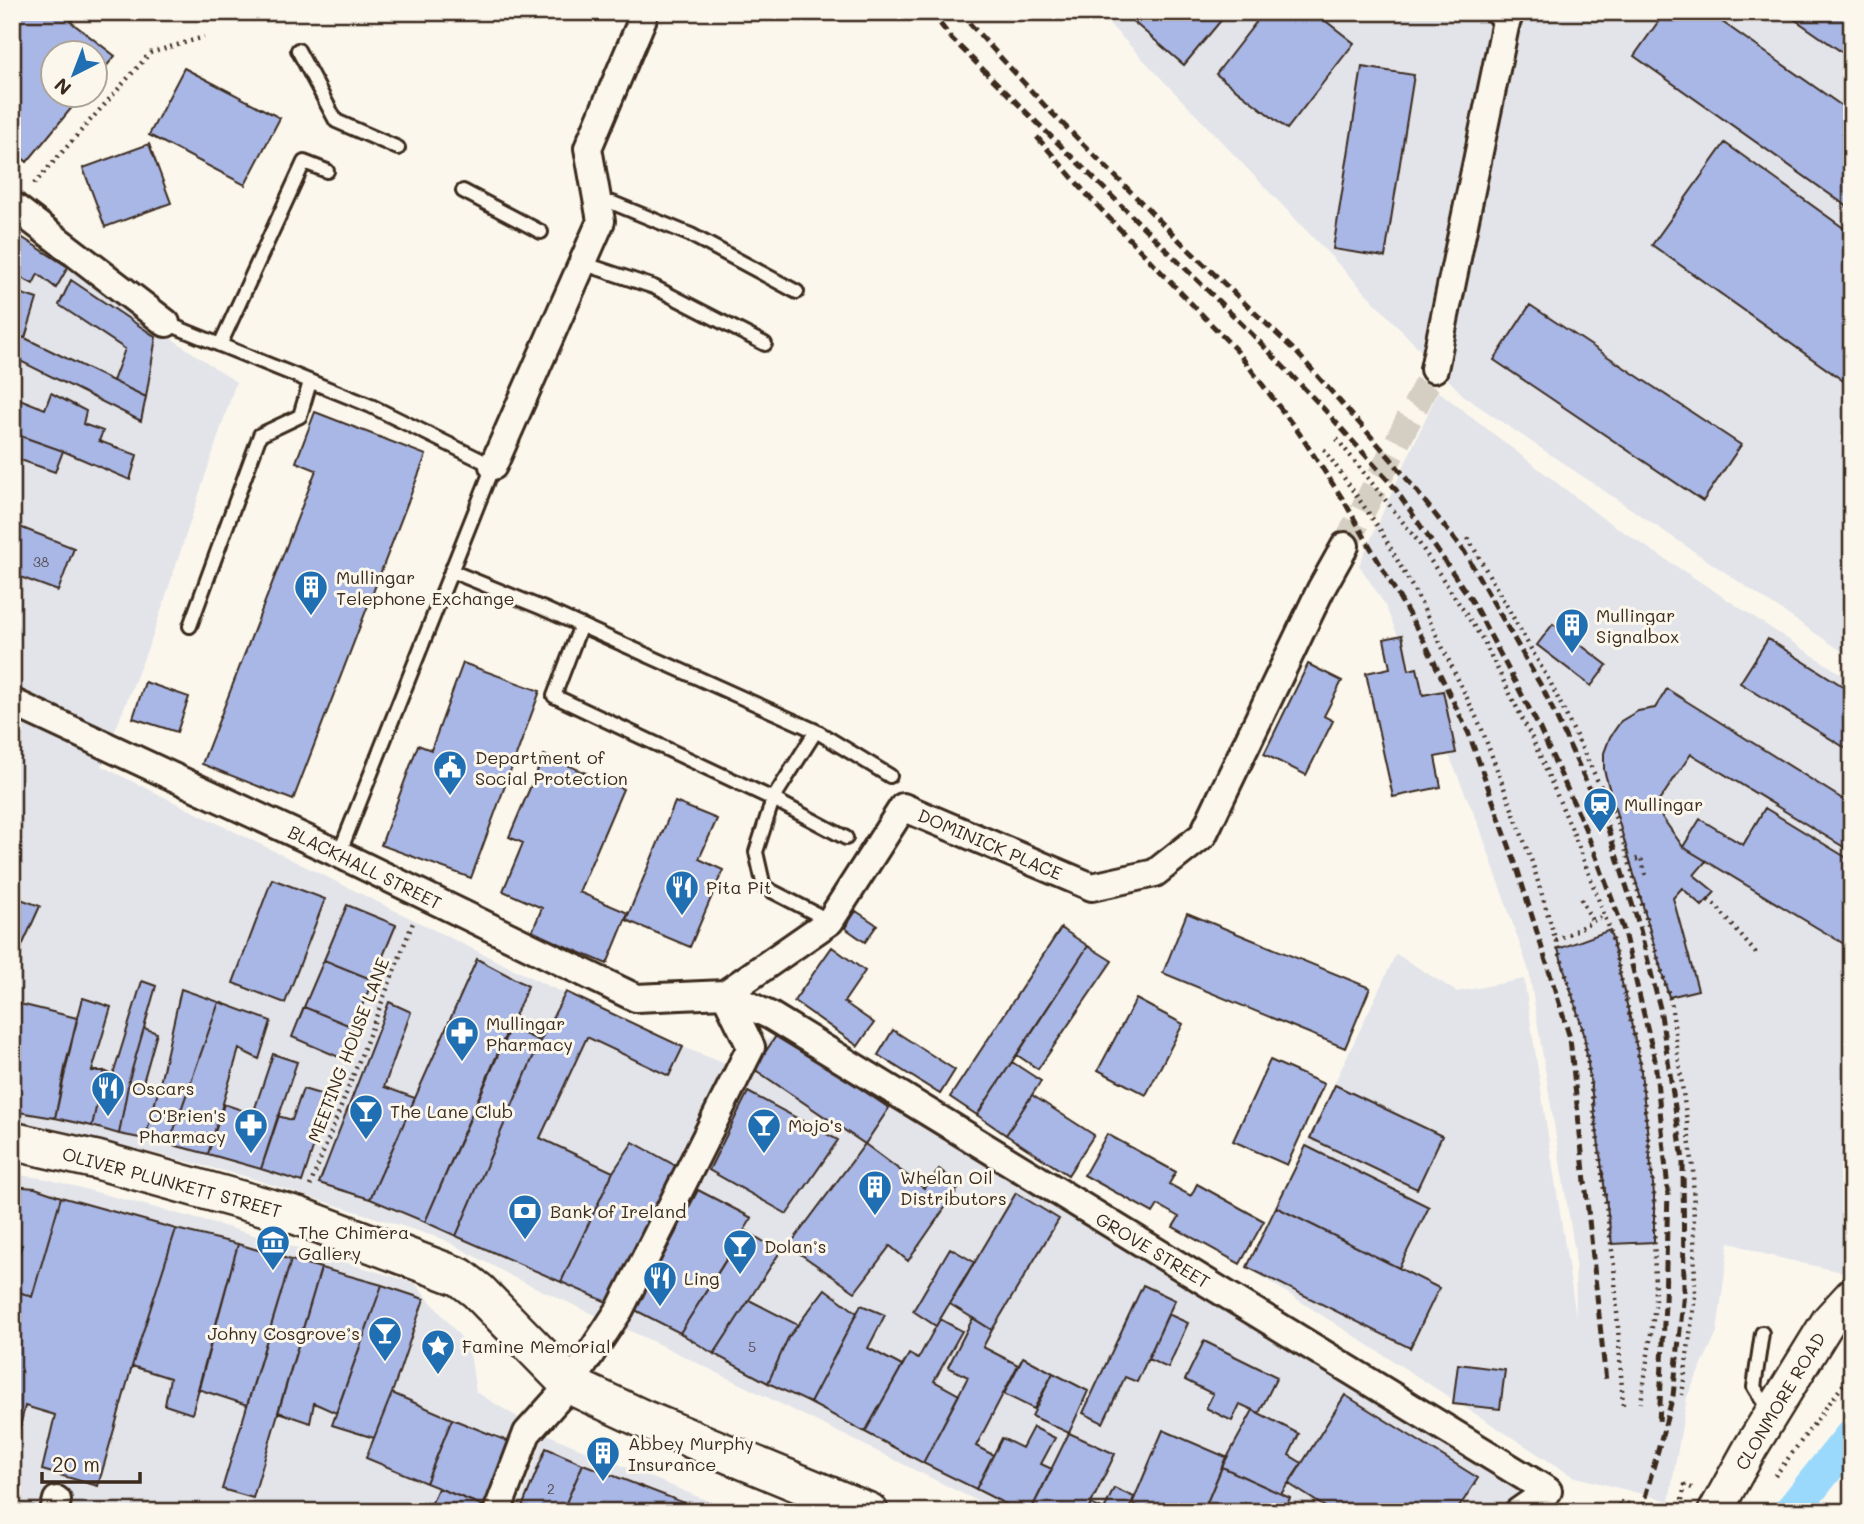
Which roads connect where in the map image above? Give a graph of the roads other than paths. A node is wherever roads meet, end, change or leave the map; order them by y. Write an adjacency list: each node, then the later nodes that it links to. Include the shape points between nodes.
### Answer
1 (643, 12): 7 (street, via 589,148)
2 (1501, 17): 15 (street)
3 (298, 50): 4 (lane, via 336,121)
4 (398, 148)
5 (327, 170): 14 (lane, via 304,162)
6 (463, 191): 9 (lane)
7 (598, 204): 10 (street, via 601,221); 11 (lane, via 613,203 691,235)
8 (14, 206): 12 (street)
9 (541, 232)
10 (582, 263): 13 (lane, via 654,287); 17 (street)
11 (797, 292)
12 (166, 323): 14 (lane)
13 (765, 344)
14 (220, 345): 16 (lane)
15 (1434, 369)
16 (310, 382): 17 (lane); 21 (lane, via 300,416 260,435)
17 (493, 466): 19 (lane)
18 (1345, 546): 28 (street, DOMINICK PLACE, via 1203,835 1154,873 1092,887 903,807)
19 (451, 571): 20 (lane); 27 (lane)
20 (581, 625): 23 (lane); 25 (lane, via 554,695)
21 (190, 626)
22 (12, 702): 27 (street, BLACKHALL STREET)
23 (816, 731): 24 (lane); 25 (lane)
24 (890, 776)
25 (773, 799): 26 (lane); 28 (lane, via 756,852 764,887)
26 (846, 838)
27 (339, 854): 29 (street, BLACKHALL STREET, via 636,998)
28 (830, 922): 29 (street, DOMINICK PLACE)
29 (725, 994): 33 (street, via 751,1047 620,1310); 37 (street, GROVE STREET, via 771,1016 1548,1491)
30 (12, 1141): 33 (main road, OLIVER PLUNKETT STREET, via 298,1216 460,1277)
31 (1852, 1295): 34 (street, CLONMORE ROAD, via 1829,1320)
32 (1762, 1333): 34 (lane, via 1754,1387)
33 (570, 1385): 35 (street, via 527,1433); 36 (main road)
34 (1772, 1415): 38 (street, CLONMORE ROAD)
35 (497, 1512)
36 (869, 1512)
37 (1518, 1512)
38 (1715, 1512)

